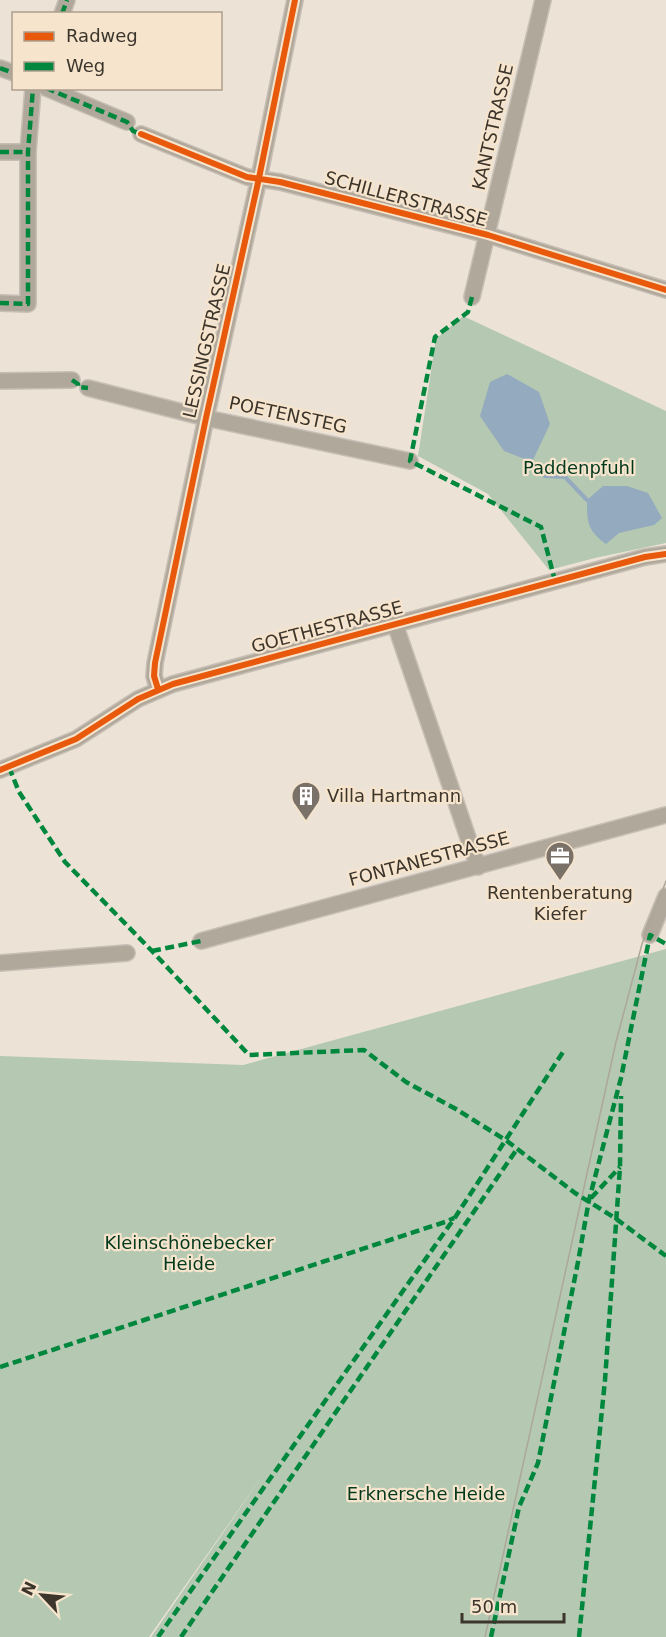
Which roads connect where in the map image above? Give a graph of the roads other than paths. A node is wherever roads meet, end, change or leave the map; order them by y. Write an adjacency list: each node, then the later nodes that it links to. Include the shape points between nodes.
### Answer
1 (295, 0): 9 (street, LESSINGSTRASSE)
2 (543, 0): 10 (street, KANTSTRASSE)
3 (33, 90): 8 (street)
4 (51, 90): 5 (street)
5 (127, 122)
6 (141, 134): 9 (street, SCHILLERSTRASSE, via 247,177)
7 (0, 152): 8 (street)
8 (28, 152): 13 (street, via 28,304)
9 (260, 178): 10 (street, SCHILLERSTRASSE); 17 (street, LESSINGSTRASSE)
10 (488, 235): 11 (street, SCHILLERSTRASSE); 12 (street, KANTSTRASSE)
11 (666, 290)
12 (472, 297)
13 (0, 303)
14 (72, 380): 15 (street)
15 (0, 381)
16 (88, 388): 17 (street, POETENSTEG)
17 (206, 418): 18 (street, POETENSTEG); 21 (street, LESSINGSTRASSE, via 155,663)
18 (410, 461)
19 (666, 554): 20 (street, GOETHESTRASSE)
20 (395, 624): 21 (street, GOETHESTRASSE); 24 (street)
21 (158, 689): 22 (street, GOETHESTRASSE, via 76,739)
22 (5, 768)
23 (666, 815): 24 (street, FONTANESTRASSE)
24 (478, 867): 28 (street, FONTANESTRASSE)
25 (666, 896): 26 (street)
26 (662, 911): 27 (street)
27 (650, 935)
28 (201, 941)
29 (127, 953): 30 (street)
30 (0, 963)

